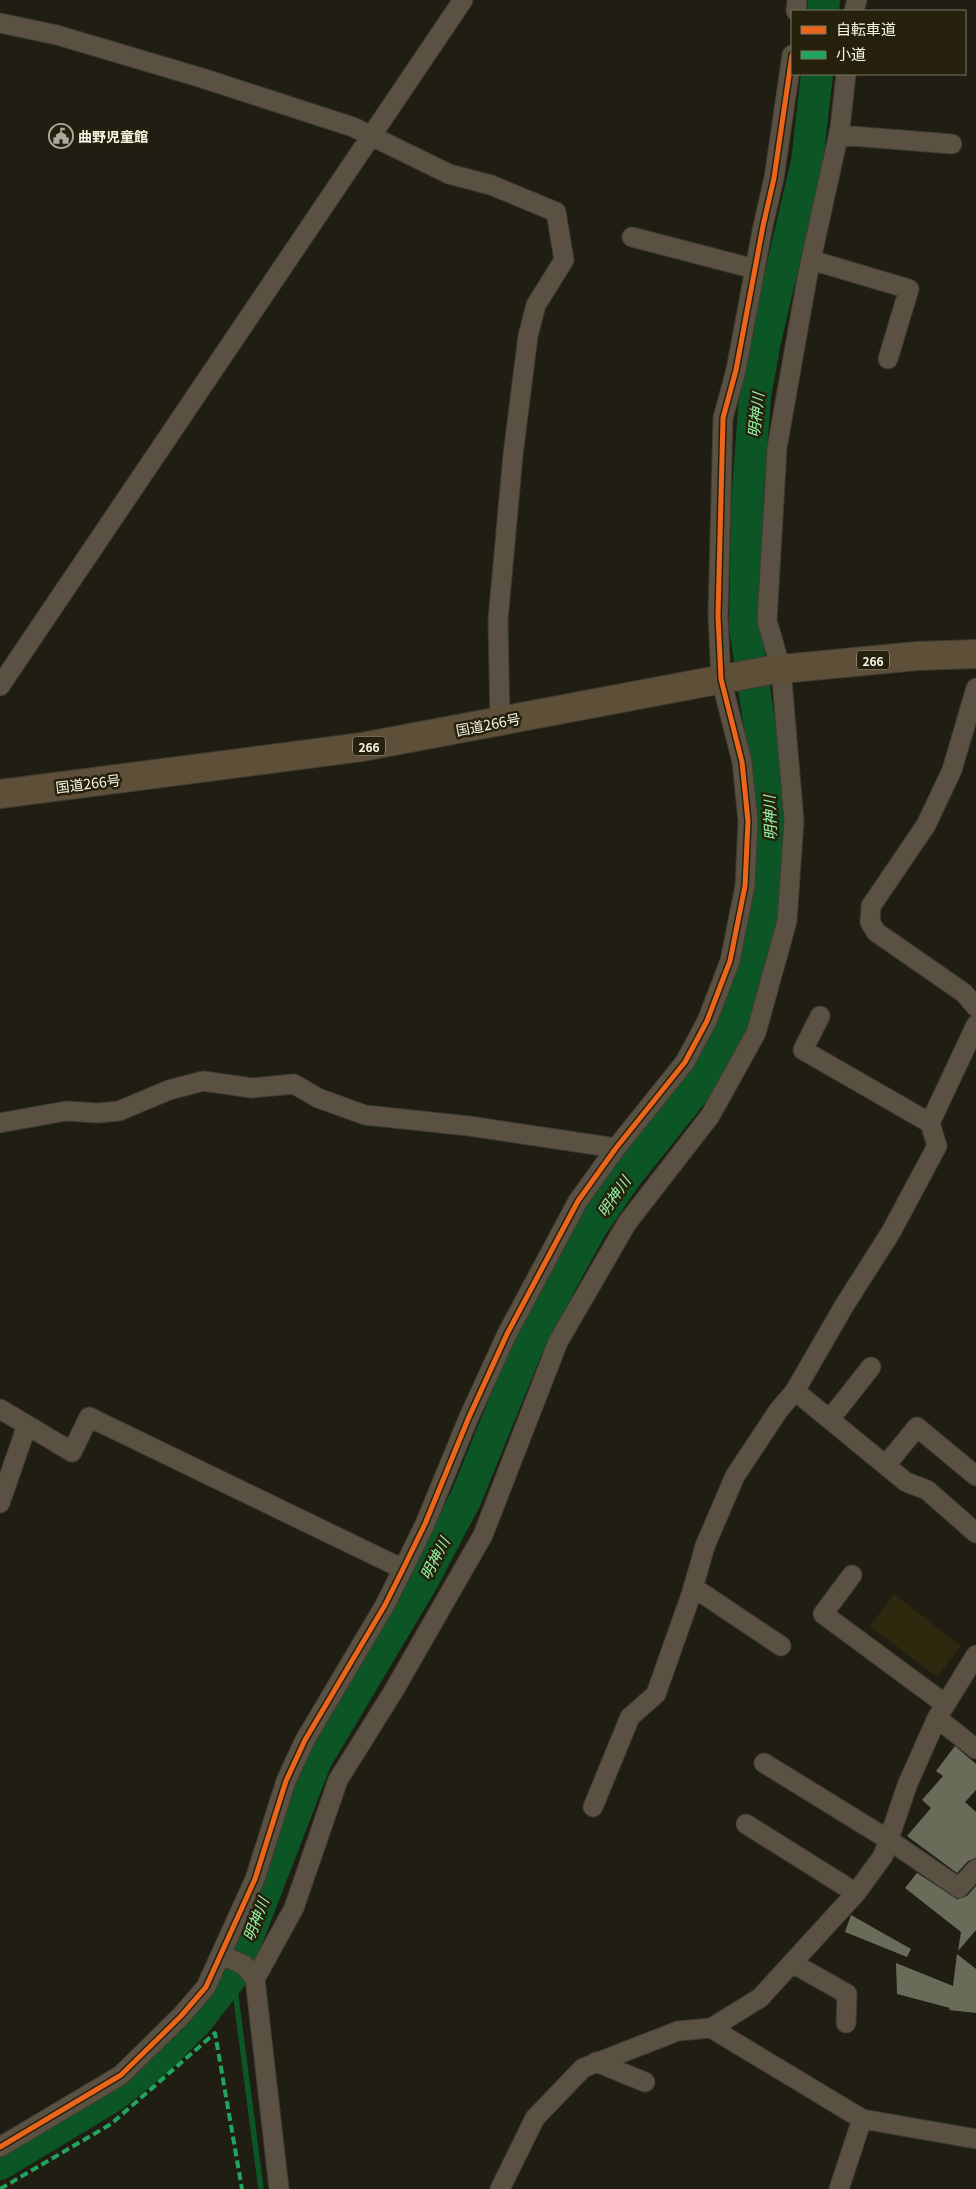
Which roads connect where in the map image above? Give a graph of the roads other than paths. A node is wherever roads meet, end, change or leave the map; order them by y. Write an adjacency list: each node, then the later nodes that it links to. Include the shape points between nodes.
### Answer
1 (463, 0): 5 (street)
2 (0, 23): 5 (street, via 57,35 193,75)
3 (791, 61): 10 (street, via 774,178)
4 (846, 75): 6 (street)
5 (372, 134): 15 (street); 17 (street, via 449,174 491,185 556,212 564,260 536,305 532,320 512,455 498,620)
6 (839, 135): 7 (street); 9 (street)
7 (952, 144)
8 (632, 237): 10 (street)
9 (811, 260): 11 (street, via 909,289); 13 (street, via 777,448 767,621)
10 (754, 269): 14 (street, via 736,370 723,418 718,616)
11 (888, 360)
12 (976, 654): 13 (highway, 国道266号 / 266)
13 (776, 669): 14 (highway, 国道266号 / 266); 47 (street, via 794,821 787,921 756,1033 710,1116 627,1223 558,1342 483,1535 393,1692 338,1780 294,1908)
14 (728, 678): 17 (highway, 国道266号 / 266); 24 (street, via 748,821 745,886 730,961 707,1021 685,1062)
15 (0, 686)
16 (976, 688): 19 (street, via 952,770 926,825 871,906 870,922 876,932 964,993)
17 (500, 722): 18 (highway, 国道266号 / 266, via 362,748)
18 (0, 794)
19 (976, 1007)
20 (820, 1016): 23 (street, via 803,1050)
21 (976, 1025): 23 (street)
22 (0, 1123): 24 (street, via 66,1111 119,1111 169,1090 203,1081 252,1088 294,1084 318,1098 365,1115 469,1126)
23 (930, 1123): 26 (street, via 937,1146 921,1178)
24 (616, 1148): 34 (street, via 578,1201 506,1334)
25 (871, 1367): 28 (street)
26 (795, 1391): 28 (street); 36 (street, via 778,1411 736,1476 705,1546)
27 (0, 1409): 29 (street)
28 (830, 1419): 30 (street)
29 (27, 1425): 32 (street); 34 (street, via 72,1452 89,1418)
30 (886, 1465): 31 (street, via 917,1427); 33 (street, via 906,1482 927,1490)
31 (976, 1476)
32 (0, 1503)
33 (976, 1533)
34 (403, 1570): 47 (street, via 304,1740 286,1781 255,1879)
35 (852, 1575): 39 (street, via 823,1614)
36 (693, 1587): 37 (street); 42 (street, via 656,1694 630,1717)
37 (781, 1646)
38 (976, 1655): 39 (street)
39 (941, 1711): 40 (street); 44 (street, via 908,1783)
40 (976, 1749)
41 (764, 1763): 44 (street)
42 (593, 1807)
43 (746, 1824): 46 (street)
44 (890, 1840): 45 (street, via 959,1888); 46 (street, via 883,1856)
45 (976, 1869)
46 (856, 1893): 48 (street)
47 (238, 1964): 55 (street, via 206,1987 121,2075); 56 (street)
48 (794, 1964): 49 (street, via 847,1994); 50 (street, via 760,1998)
49 (846, 2023)
50 (710, 2028): 51 (street, via 678,2031); 53 (street)
51 (596, 2062): 52 (street); 57 (street, via 583,2068 535,2118)
52 (645, 2082)
53 (862, 2119): 54 (street); 58 (street)
54 (976, 2139)
55 (0, 2146)
56 (280, 2189)
57 (500, 2189)
58 (839, 2189)

